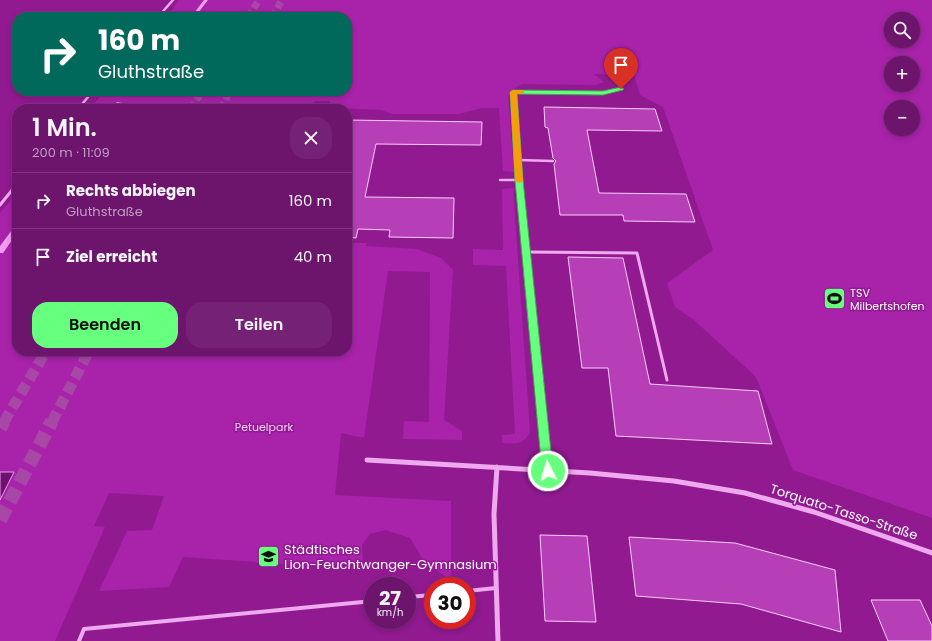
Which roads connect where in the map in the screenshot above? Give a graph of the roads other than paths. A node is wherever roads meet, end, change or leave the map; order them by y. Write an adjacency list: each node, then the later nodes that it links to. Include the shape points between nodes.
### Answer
1 (173, 0): 2 (street)
2 (162, 12)
3 (621, 89): 6 (street, via 603,93 513,92)
4 (89, 96): 5 (street)
5 (82, 104)
6 (518, 160): 7 (lane); 9 (street)
7 (553, 161)
8 (500, 180): 9 (lane)
9 (519, 180): 12 (street)
10 (12, 190): 11 (street)
11 (0, 205)
12 (527, 252): 13 (lane, via 637,253); 16 (street)
13 (667, 380)
14 (367, 460): 15 (street, Torquato-Tasso-Straße)
15 (497, 467): 16 (street, Torquato-Tasso-Straße); 18 (street, via 494,514)
16 (548, 471): 17 (street, Torquato-Tasso-Straße, via 674,481 745,493 814,512)
17 (932, 553)
18 (496, 588): 19 (lane); 22 (street)
19 (476, 590)
20 (364, 602): 21 (lane, via 84,629)
21 (79, 641)
22 (498, 641)

